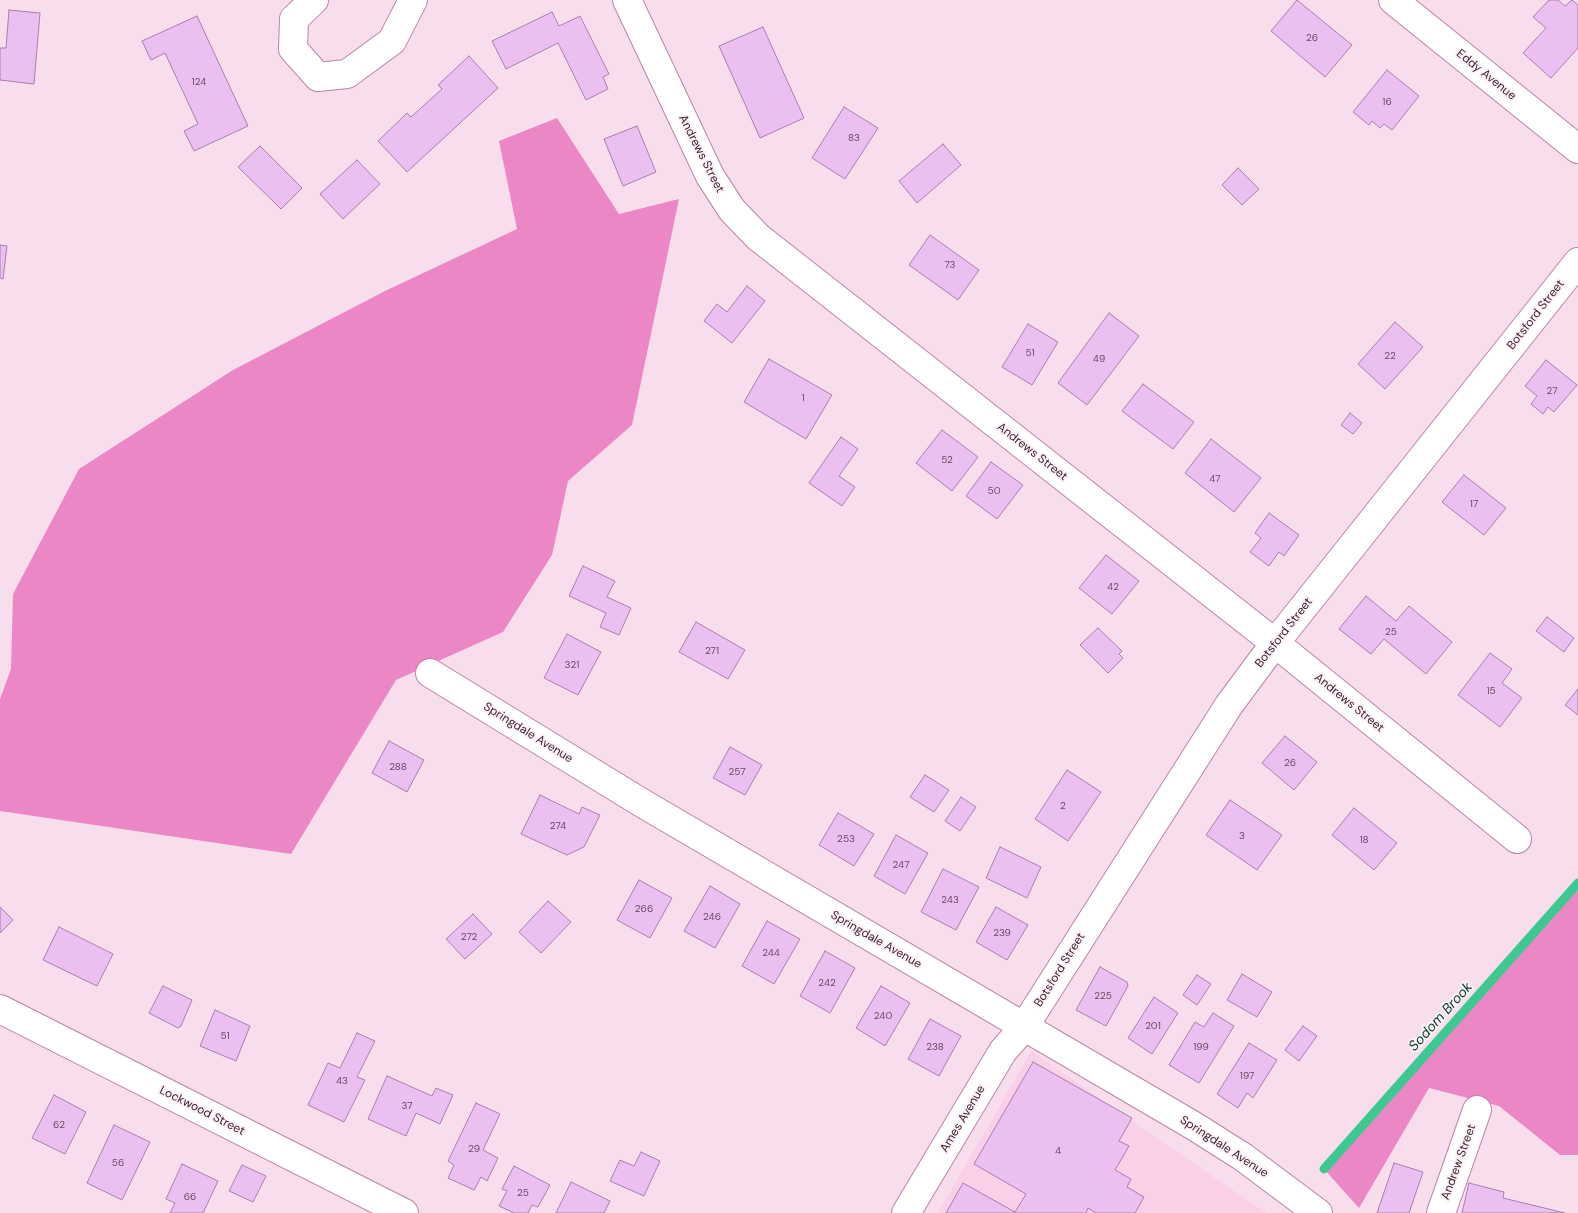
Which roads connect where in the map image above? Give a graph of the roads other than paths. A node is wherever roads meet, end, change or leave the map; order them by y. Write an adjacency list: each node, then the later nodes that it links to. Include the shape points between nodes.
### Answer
1 (314, 0): 2 (street, via 294,19 293,49 318,77 347,74 392,41)
2 (413, 0)
3 (626, 0): 7 (street, Andrews Street, via 710,176 732,210 758,237)
4 (1393, 0): 5 (street, Eddy Avenue)
5 (1578, 149)
6 (1578, 262): 7 (street, Botsford Street)
7 (1275, 643): 9 (street, Andrews Street); 11 (street, Botsford Street, via 1229,704)
8 (430, 673): 11 (street, Springdale Avenue, via 642,803)
9 (1517, 839)
10 (0, 1009): 13 (street, Lockwood Street)
11 (1024, 1027): 14 (street, Ames Avenue, via 1003,1052); 15 (street, Springdale Avenue, via 1211,1136)
12 (1477, 1110): 16 (street, Andrew Street)
13 (404, 1213)
14 (906, 1213)
15 (1318, 1213)
16 (1441, 1213)

